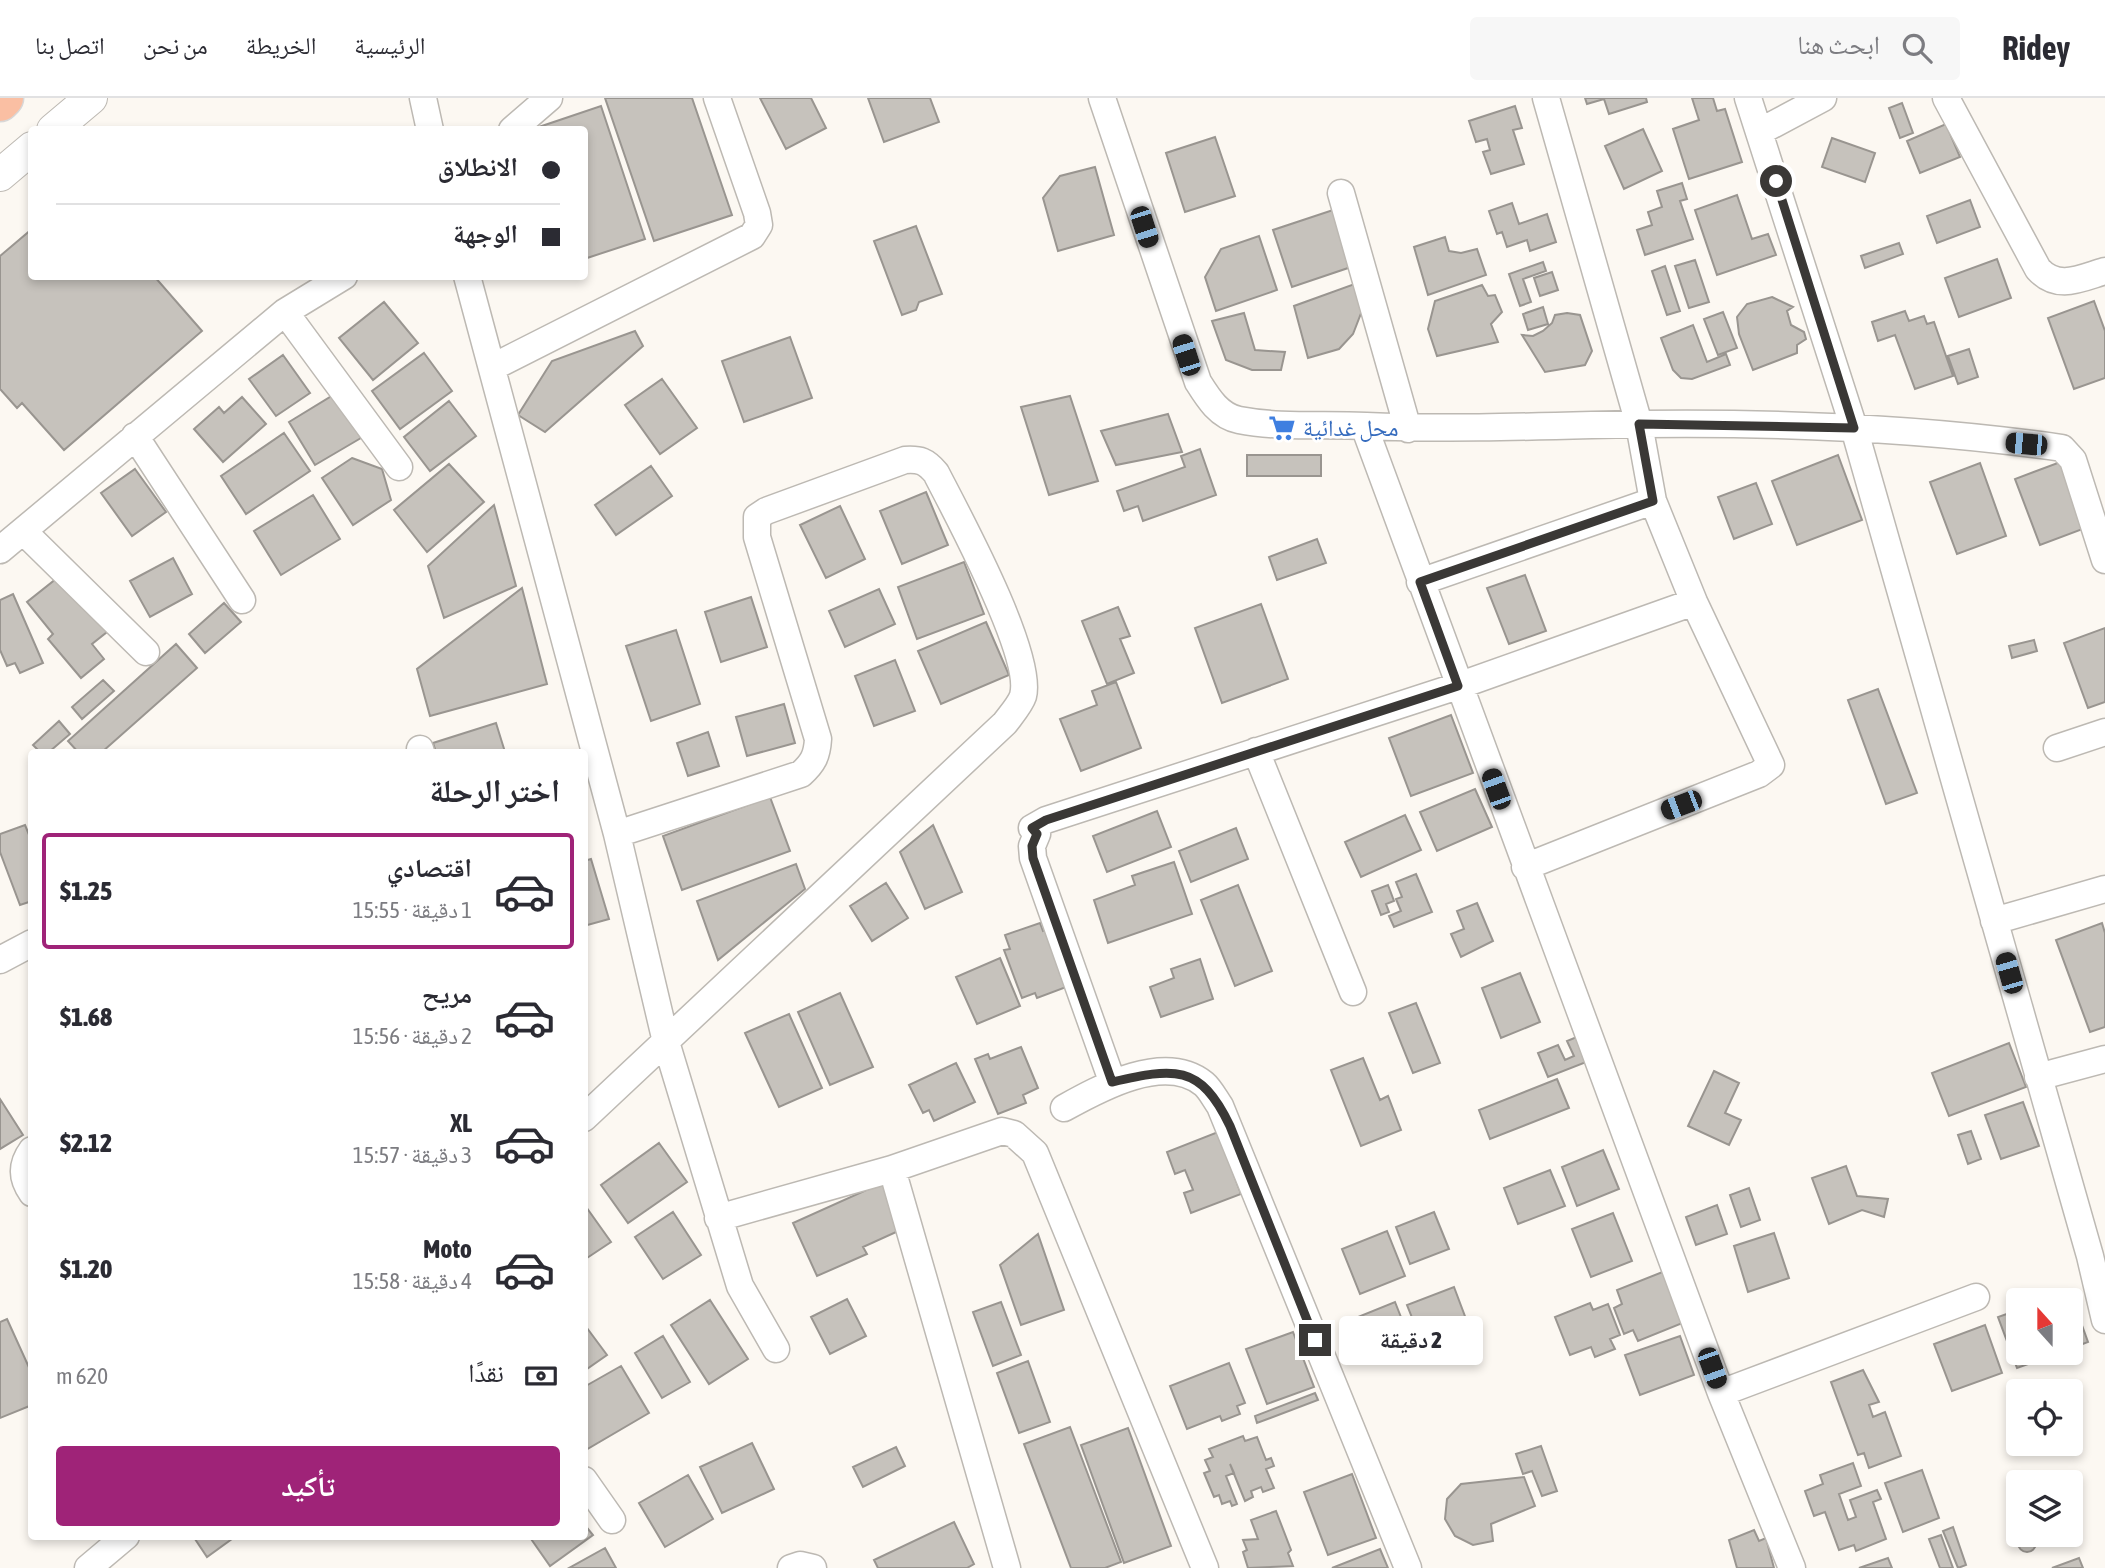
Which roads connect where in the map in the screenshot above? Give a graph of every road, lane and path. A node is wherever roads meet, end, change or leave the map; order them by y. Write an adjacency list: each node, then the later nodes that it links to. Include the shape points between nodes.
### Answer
1 (4, 98): 11 (highway)
2 (91, 98): 12 (street)
3 (423, 98): 13 (street)
4 (550, 98): 14 (street)
5 (717, 98): 23 (street, via 757,213 759,225 752,236)
6 (1102, 98): 25 (street, via 1186,355 1214,407 1237,420 1318,428)
7 (1546, 98): 24 (street)
8 (1748, 98): 15 (street)
9 (1823, 98): 15 (street)
10 (1946, 98): 19 (street, via 2046,278 2069,282)
11 (0, 102)
12 (58, 126)
13 (429, 126)
14 (517, 126)
15 (1761, 131): 26 (street)
16 (28, 151): 17 (street)
17 (0, 175)
18 (1340, 193): 27 (street)
19 (2105, 271)
20 (337, 280): 22 (street)
21 (468, 280): 23 (street)
22 (285, 312): 28 (street); 29 (street)
23 (493, 367): 42 (street)
24 (1639, 424): 26 (street); 27 (street); 30 (street)
25 (1364, 426): 27 (street); 34 (street)
26 (1854, 428): 33 (street, via 2062,448 2076,468); 45 (street)
27 (1408, 429)
28 (135, 436): 31 (street); 35 (street)
29 (399, 467)
30 (1653, 501): 34 (street); 36 (street)
31 (23, 531): 32 (street); 37 (street)
32 (0, 550)
33 (2105, 560)
34 (1420, 582): 38 (street)
35 (242, 600)
36 (1694, 602): 38 (street); 43 (street, via 1770,765 1759,774)
37 (146, 652)
38 (1458, 686): 41 (street); 43 (street)
39 (2105, 732): 40 (street)
40 (2057, 748)
41 (1256, 751): 48 (street); 52 (street, via 1032,828 1037,834 1033,858)
42 (617, 834): 49 (street); 49 (street, via 801,774 811,765 818,739 757,537 757,517 905,460 928,464 1009,624 1023,696 1005,723)
43 (1525, 867): 63 (street)
44 (2105, 889): 45 (street)
45 (1994, 922): 51 (street)
46 (28, 945): 47 (street)
47 (0, 960)
48 (1353, 992)
49 (666, 1042): 54 (street); 58 (street)
50 (2105, 1059): 51 (street)
51 (2038, 1077): 59 (street)
52 (1112, 1082): 53 (street); 72 (street, via 1151,1073 1183,1074 1204,1084 1220,1106)
53 (1064, 1108)
54 (588, 1114)
55 (28, 1156): 57 (street, via 24,1182)
56 (892, 1169): 58 (street); 70 (street); 71 (street, via 1002,1131 1014,1134 1035,1153)
57 (28, 1188)
58 (718, 1218): 62 (street, via 740,1286)
59 (2098, 1253): 61 (street)
60 (1976, 1297): 63 (street)
61 (2105, 1320)
62 (776, 1349)
63 (1721, 1393): 73 (street)
64 (588, 1486): 65 (street)
65 (611, 1520)
66 (121, 1540): 67 (street)
67 (88, 1568)
68 (791, 1568): 69 (street)
69 (813, 1568)
70 (1007, 1568)
71 (1205, 1568)
72 (1408, 1568)
73 (1792, 1568)

